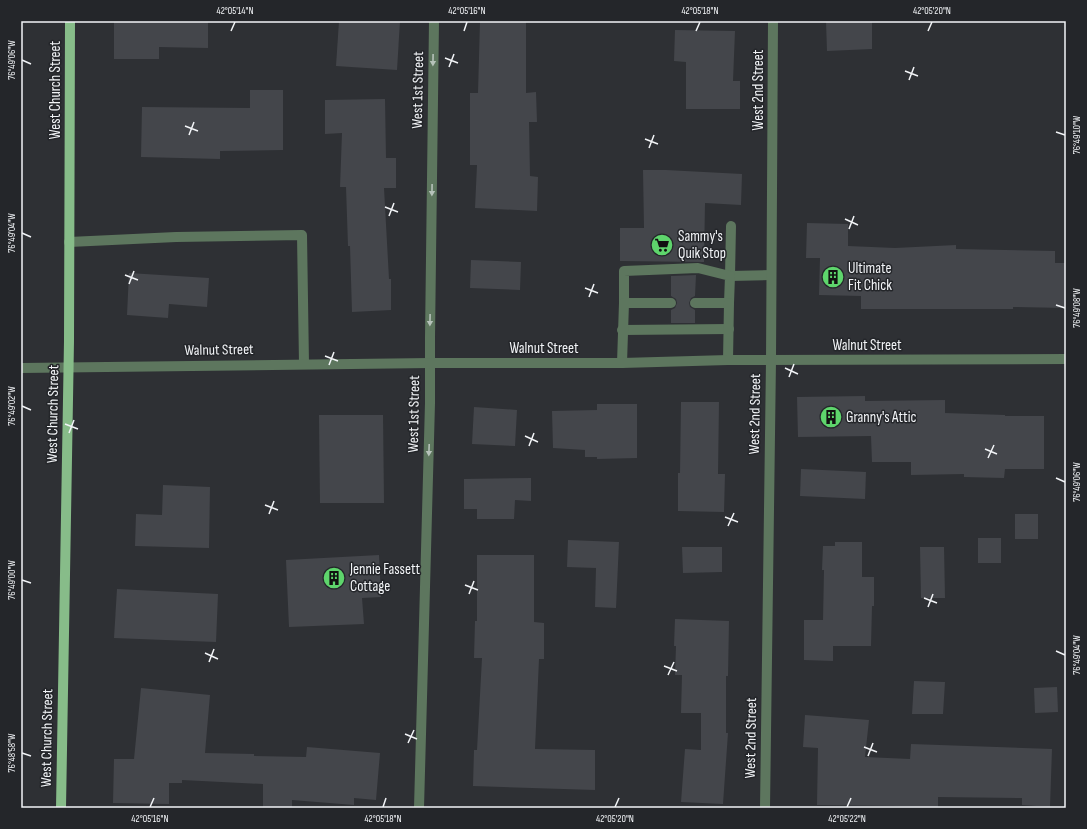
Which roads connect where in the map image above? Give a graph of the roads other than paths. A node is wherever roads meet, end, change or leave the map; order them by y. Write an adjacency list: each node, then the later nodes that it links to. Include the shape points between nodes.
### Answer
1 (70, 21): 5 (main road, West Church Street)
2 (434, 21): 17 (street, West 1st Street, one-way to 17)
3 (773, 21): 6 (street, West 2nd Street)
4 (731, 226): 7 (street)
5 (69, 242): 19 (street, via 302,235); 20 (main road, West Church Street)
6 (771, 275): 7 (street); 16 (street, West 2nd Street)
7 (730, 276): 8 (street, via 698,268 624,271); 11 (street)
8 (624, 303): 9 (street); 13 (street)
9 (671, 303)
10 (695, 303): 11 (street)
11 (729, 303): 12 (street)
12 (729, 329): 13 (street); 15 (street)
13 (622, 330): 18 (street)
14 (1066, 359): 16 (street, Walnut Street)
15 (728, 360): 16 (street, Walnut Street); 18 (street, Walnut Street)
16 (771, 360): 24 (street, West 2nd Street)
17 (430, 363): 18 (street, Walnut Street); 19 (street, Walnut Street); 23 (street, West 1st Street, one-way to 23)
18 (622, 363)
19 (304, 364): 20 (street, Walnut Street)
20 (68, 366): 21 (street, Walnut Street); 22 (main road, West Church Street)
21 (21, 368)
22 (61, 808)
23 (419, 808)
24 (765, 808)

